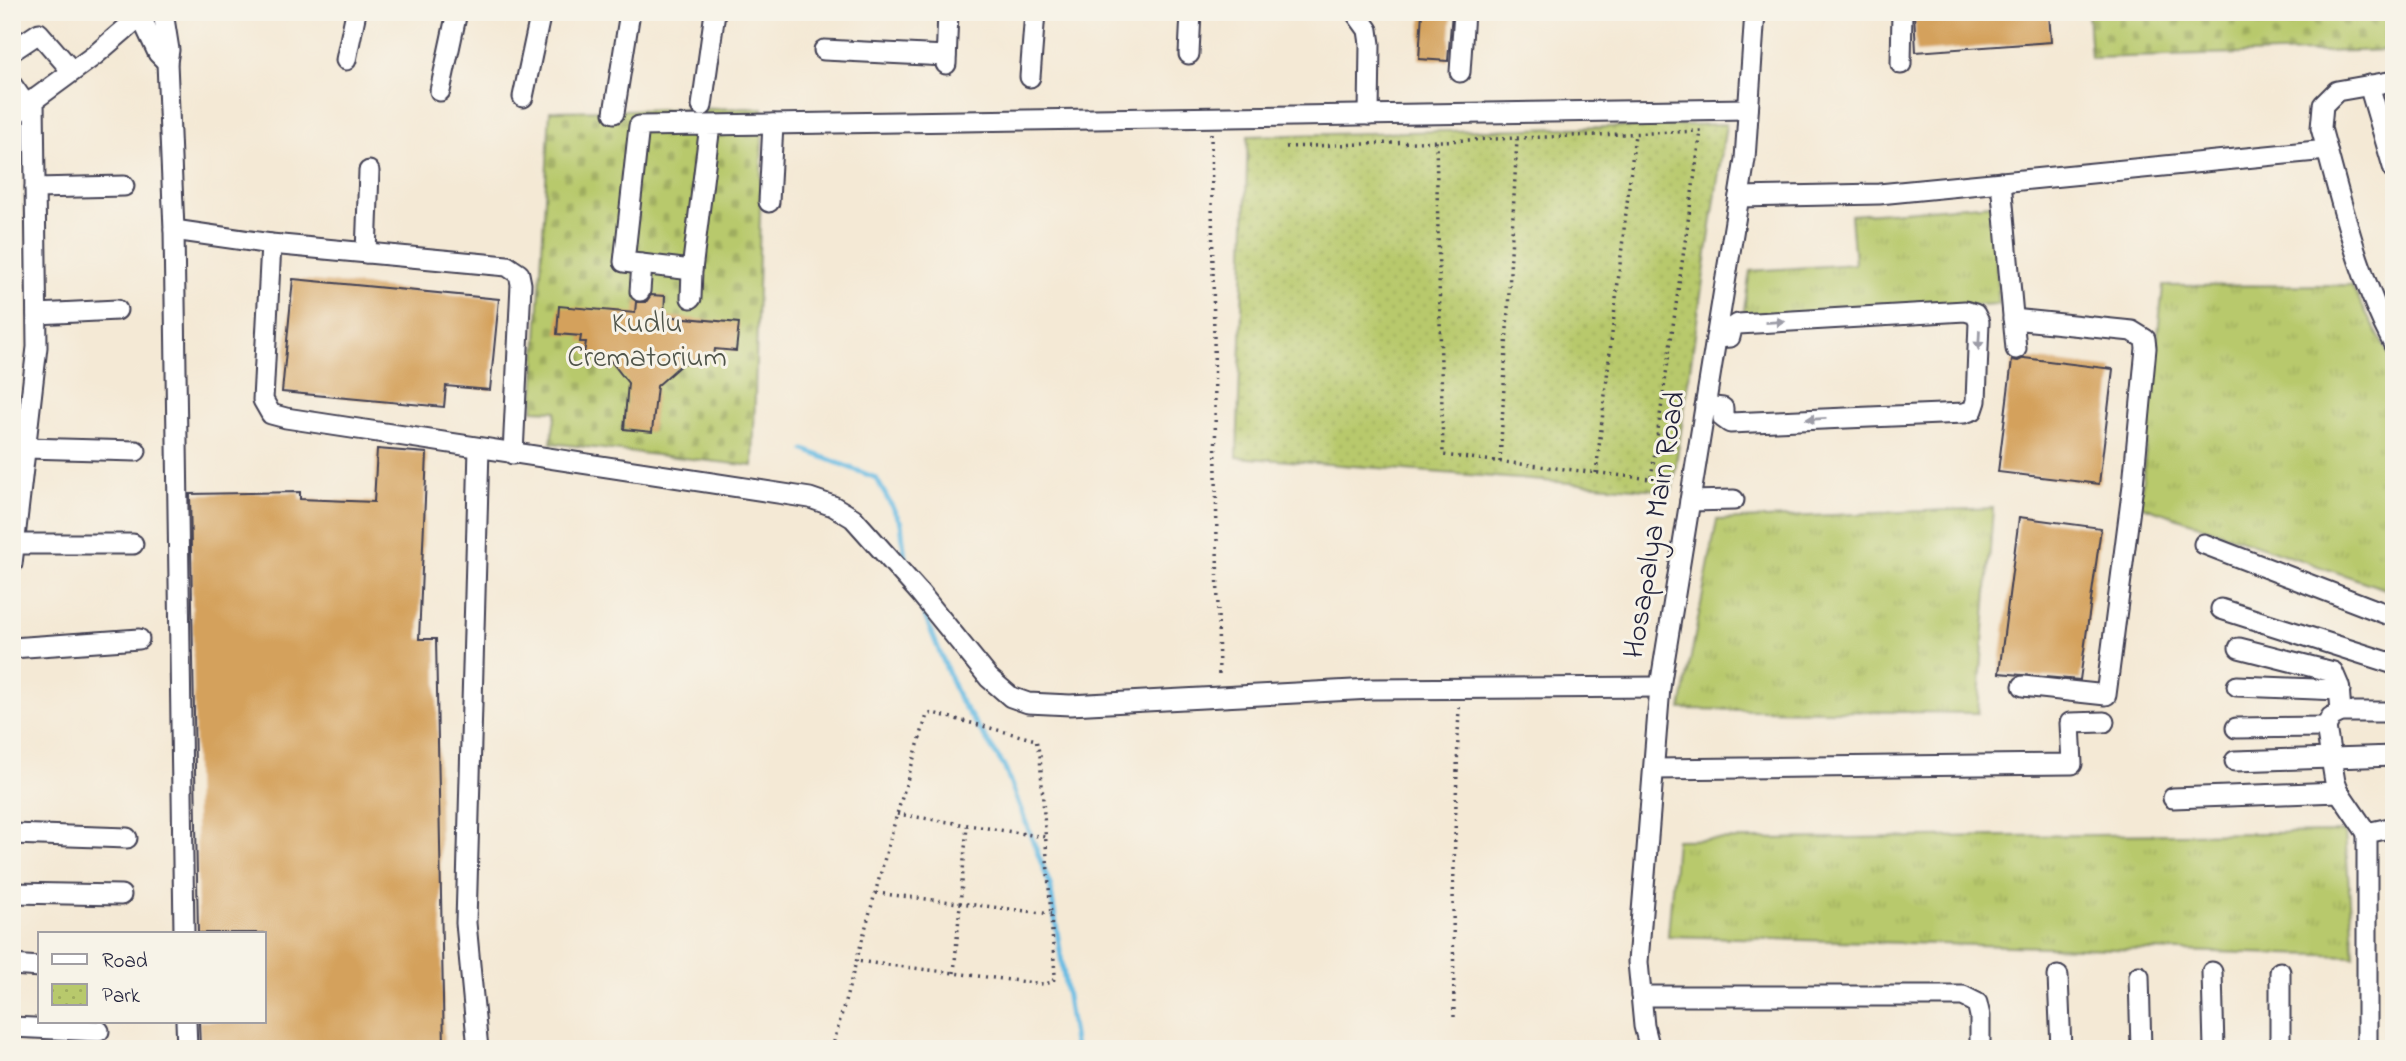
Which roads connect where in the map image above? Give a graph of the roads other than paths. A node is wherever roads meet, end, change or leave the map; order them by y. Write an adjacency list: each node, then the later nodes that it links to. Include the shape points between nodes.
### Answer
1 (163, 12): 19 (street)
2 (356, 12): 18 (street)
3 (457, 12): 27 (street)
4 (541, 12): 28 (street)
5 (630, 12): 32 (street)
6 (715, 12): 29 (street)
7 (948, 12): 15 (street, via 946,60)
8 (1035, 12): 23 (street)
9 (1191, 12): 17 (street)
10 (1355, 12): 33 (street, via 1368,30)
11 (1464, 12): 22 (street)
12 (1755, 12): 31 (street, Hosapalya Main Road)
13 (1902, 12): 20 (street)
14 (143, 15): 19 (street, via 158,53); 21 (street)
15 (824, 50)
16 (12, 51): 21 (street, via 39,33)
17 (1189, 54)
18 (346, 60)
19 (167, 62): 44 (street)
20 (1902, 64)
21 (72, 71): 30 (street)
22 (1460, 72)
23 (1030, 77)
24 (2394, 81): 26 (street)
25 (12, 85): 30 (street)
26 (2370, 85): 36 (street, via 2337,92 2323,105 2321,128); 37 (street)
27 (440, 91)
28 (523, 97)
29 (702, 106)
30 (24, 107): 41 (street)
31 (1748, 109): 33 (street); 42 (street, Hosapalya Main Road)
32 (614, 113)
33 (1368, 115): 34 (street)
34 (766, 124): 35 (street); 43 (street)
35 (710, 125): 47 (street, via 639,126 624,261); 48 (street)
36 (2327, 150): 39 (street); 55 (street, via 2359,269)
37 (2394, 170)
38 (369, 171): 46 (street)
39 (2001, 182): 42 (street, via 1879,194); 53 (street)
40 (124, 186): 41 (street)
41 (35, 188): 52 (street)
42 (1739, 197): 54 (street, Hosapalya Main Road)
43 (769, 202)
44 (174, 230): 45 (street); 95 (street)
45 (271, 244): 46 (street); 59 (street, via 263,400 271,414)
46 (366, 253): 61 (street, via 507,266 519,274)
47 (642, 264): 48 (street); 49 (street)
48 (692, 270): 50 (street)
49 (640, 291)
50 (691, 298)
51 (117, 310): 52 (street)
52 (37, 314): 58 (street, via 36,361)
53 (2013, 319): 56 (street); 74 (street, via 2132,331 2145,339 2146,348 2106,695)
54 (1716, 338): 57 (street, Hosapalya Main Road); 57 (street, one-way to 57, via 1730,337 1738,324 1975,314 1979,322 1976,401 1973,410 1964,413 1730,424 1723,418 1723,408)
55 (2394, 345)
56 (2016, 349)
57 (1705, 406): 64 (street, Hosapalya Main Road)
58 (22, 435): 60 (street); 62 (street)
59 (479, 448): 61 (street); 107 (street, via 466,923)
60 (136, 451)
61 (513, 453): 75 (street, via 810,498 833,506 853,518 989,678 1028,703 1070,705 1373,689)
62 (17, 479): 67 (street)
63 (1734, 500): 64 (street)
64 (1690, 501): 75 (street, Hosapalya Main Road)
65 (132, 544): 67 (street)
66 (2204, 544): 69 (street)
67 (14, 554)
68 (2221, 609): 73 (street)
69 (2394, 617)
70 (139, 639): 71 (street)
71 (12, 648)
72 (2239, 648): 77 (street, via 2333,672)
73 (2394, 664)
74 (2023, 686)
75 (1660, 687): 86 (street, Hosapalya Main Road)
76 (2237, 687): 77 (street)
77 (2340, 690): 78 (street)
78 (2341, 712): 79 (street); 81 (street, via 2331,717)
79 (2394, 712)
80 (2104, 722): 86 (street, via 2070,723 2072,764)
81 (2326, 727): 82 (street); 84 (street)
82 (2236, 728)
83 (2394, 756): 84 (street)
84 (2331, 759): 85 (street); 87 (street)
85 (2235, 761)
86 (1654, 769): 102 (street, Hosapalya Main Road, via 1638,962)
87 (2339, 792): 88 (street); 90 (street)
88 (2173, 798)
89 (2394, 827): 90 (street)
90 (2367, 833): 114 (street)
91 (12, 834): 92 (street)
92 (127, 838)
93 (12, 893): 94 (street)
94 (121, 895)
95 (184, 932)
96 (12, 964): 97 (street)
97 (38, 967)
98 (2212, 972): 112 (street)
99 (2280, 972): 113 (street)
100 (2058, 976): 110 (street)
101 (2139, 976): 111 (street)
102 (1641, 996): 108 (street, Hosapalya Main Road); 109 (street, via 1964,996 1976,1003 1980,1016)
103 (186, 1023): 106 (street)
104 (12, 1027): 105 (street)
105 (99, 1031)
106 (187, 1049)
107 (478, 1049)
108 (1650, 1049)
109 (1980, 1049)
110 (2061, 1049)
111 (2141, 1049)
112 (2214, 1049)
113 (2280, 1049)
114 (2367, 1049)

